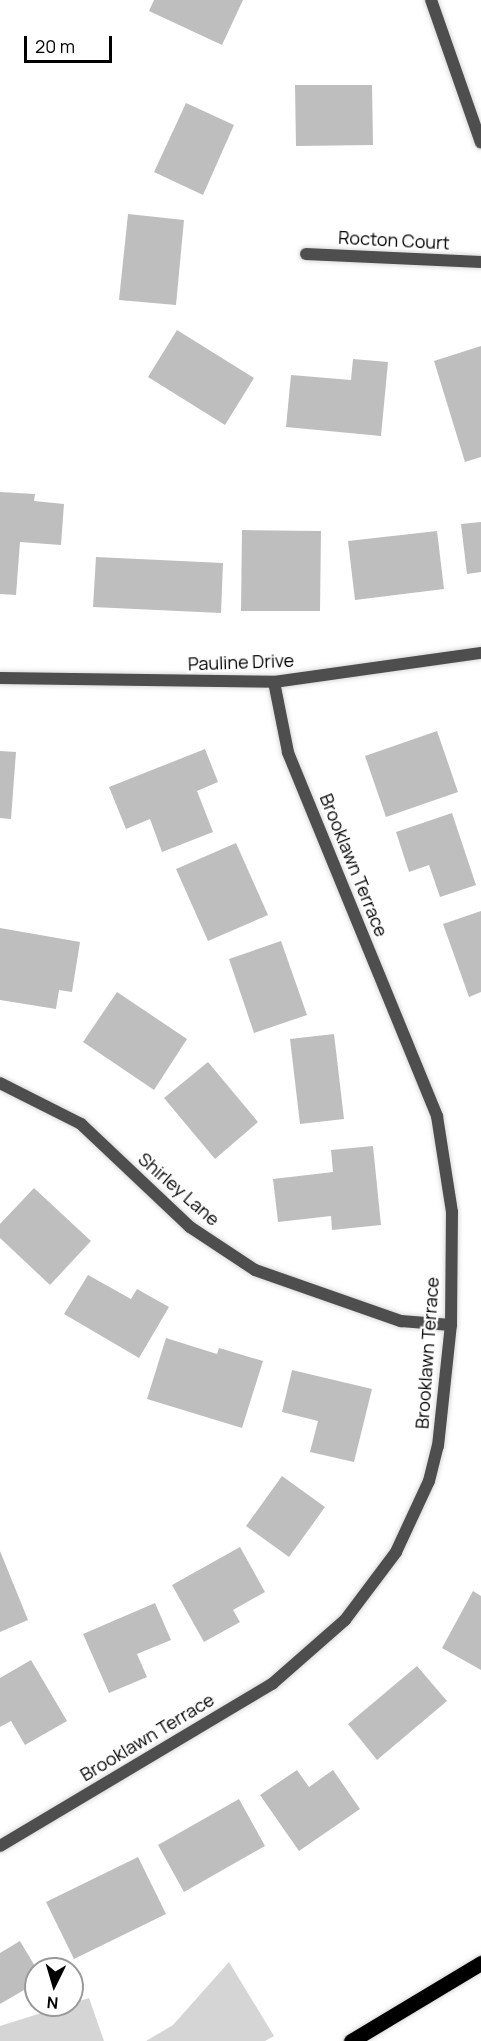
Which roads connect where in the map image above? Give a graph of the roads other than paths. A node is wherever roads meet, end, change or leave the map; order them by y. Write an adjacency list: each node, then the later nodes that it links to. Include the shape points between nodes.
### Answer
1 (431, 0): 2 (street)
2 (481, 142)
3 (306, 254): 4 (street, Rocton Court)
4 (481, 262)
5 (481, 653): 7 (street, Pauline Drive)
6 (0, 678): 7 (street, Pauline Drive)
7 (274, 682): 9 (street, Brooklawn Terrace, via 288,752 437,1116 452,1212)
8 (0, 1083): 9 (street, Shirley Lane, via 81,1124 190,1227 255,1270 401,1321)
9 (451, 1325): 10 (street, Brooklawn Terrace, via 438,1446 429,1481 396,1552 345,1620 272,1683)
10 (0, 1846)
11 (481, 1963): 12 (main road)
12 (351, 2041)

